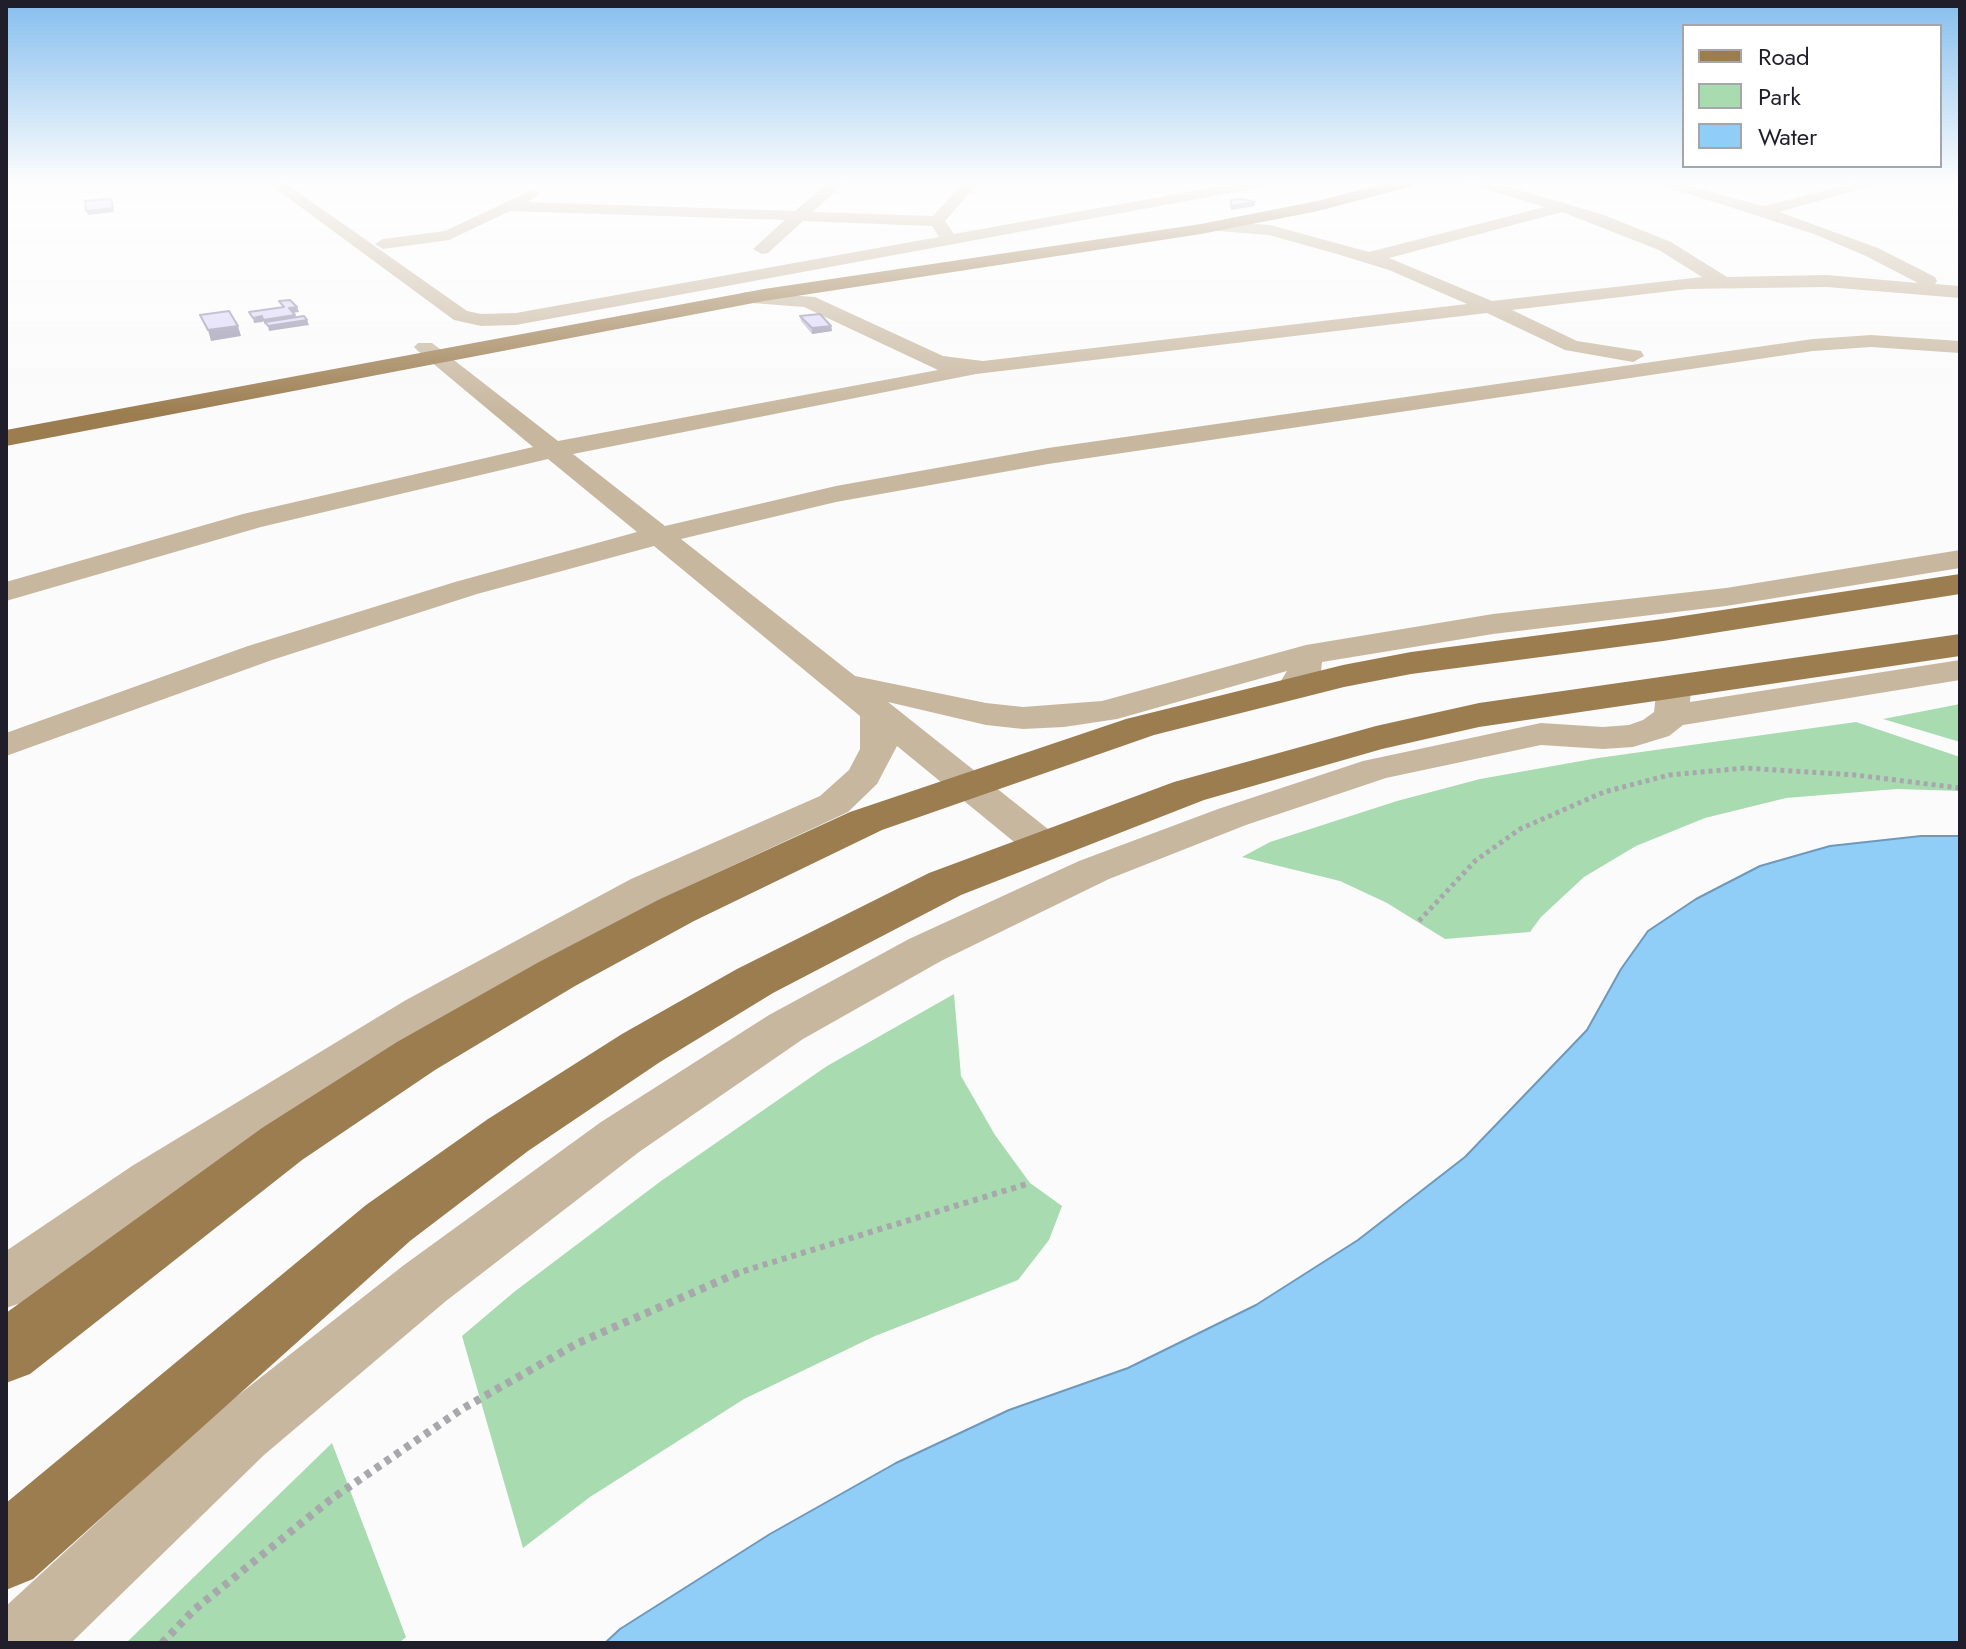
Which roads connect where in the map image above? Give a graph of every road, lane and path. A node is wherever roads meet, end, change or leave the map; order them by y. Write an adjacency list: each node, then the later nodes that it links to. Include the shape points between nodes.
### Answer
1 (383, 260): 16 (street, via 461,316)
2 (406, 260): 16 (street)
3 (780, 260): 16 (street)
4 (840, 260): 16 (street, via 516,319)
5 (937, 260): 19 (main road, via 799,279)
6 (993, 260): 11 (main road)
7 (1373, 260): 15 (street)
8 (1687, 260): 10 (street)
9 (1887, 260): 12 (street)
10 (1721, 281): 12 (street, via 1827,281); 15 (street)
11 (827, 285): 13 (main road); 14 (street)
12 (1951, 291)
13 (746, 298): 14 (street); 19 (main road)
14 (808, 301): 21 (street, via 948,366)
15 (1488, 306): 20 (street); 21 (street)
16 (488, 316)
17 (1960, 338): 20 (street, via 1819,332 1633,356)
18 (1960, 347): 25 (street, via 1839,342 1681,363 959,470)
19 (431, 352): 22 (main road); 23 (main road); 24 (street)
20 (1576, 355): 25 (street, via 943,456 774,489)
21 (983, 368): 24 (street)
22 (6, 428)
23 (6, 438)
24 (552, 450): 25 (street); 28 (street, via 253,520)
25 (651, 527): 30 (street, via 447,571); 33 (street); 35 (street, via 275,648)
26 (1960, 559): 32 (street, via 1758,592 1493,624)
27 (1960, 584): 32 (main road, via 1663,630 1411,663)
28 (6, 592)
29 (1960, 645): 34 (main road)
30 (185, 653)
31 (1960, 670): 34 (street)
32 (1300, 671): 33 (street, via 1064,716 986,714 870,688); 36 (main road)
33 (862, 698): 36 (street); 41 (street, via 879,749 864,776 834,804 646,889 423,1012 151,1182)
34 (1673, 701): 38 (main road, via 1479,715 1376,738 1189,791); 44 (street, via 1656,728 1633,736 1541,734 1376,769 1232,817 1066,883 925,950 800,1020 620,1137 425,1283 241,1433)
35 (6, 745)
36 (969, 785): 38 (street); 42 (main road, via 866,821 677,910 429,1048 282,1144)
37 (1960, 788): 39 (path, via 1745,768 1669,775 1604,792 1520,829 1475,861)
38 (1044, 846): 43 (main road, via 945,884 755,981 508,1135 388,1223)
39 (1419, 921)
40 (1030, 1183): 45 (path, via 729,1275 578,1343 462,1409 330,1500 194,1610)
41 (6, 1283)
42 (6, 1352)
43 (6, 1552)
44 (19, 1643)
45 (162, 1643)

